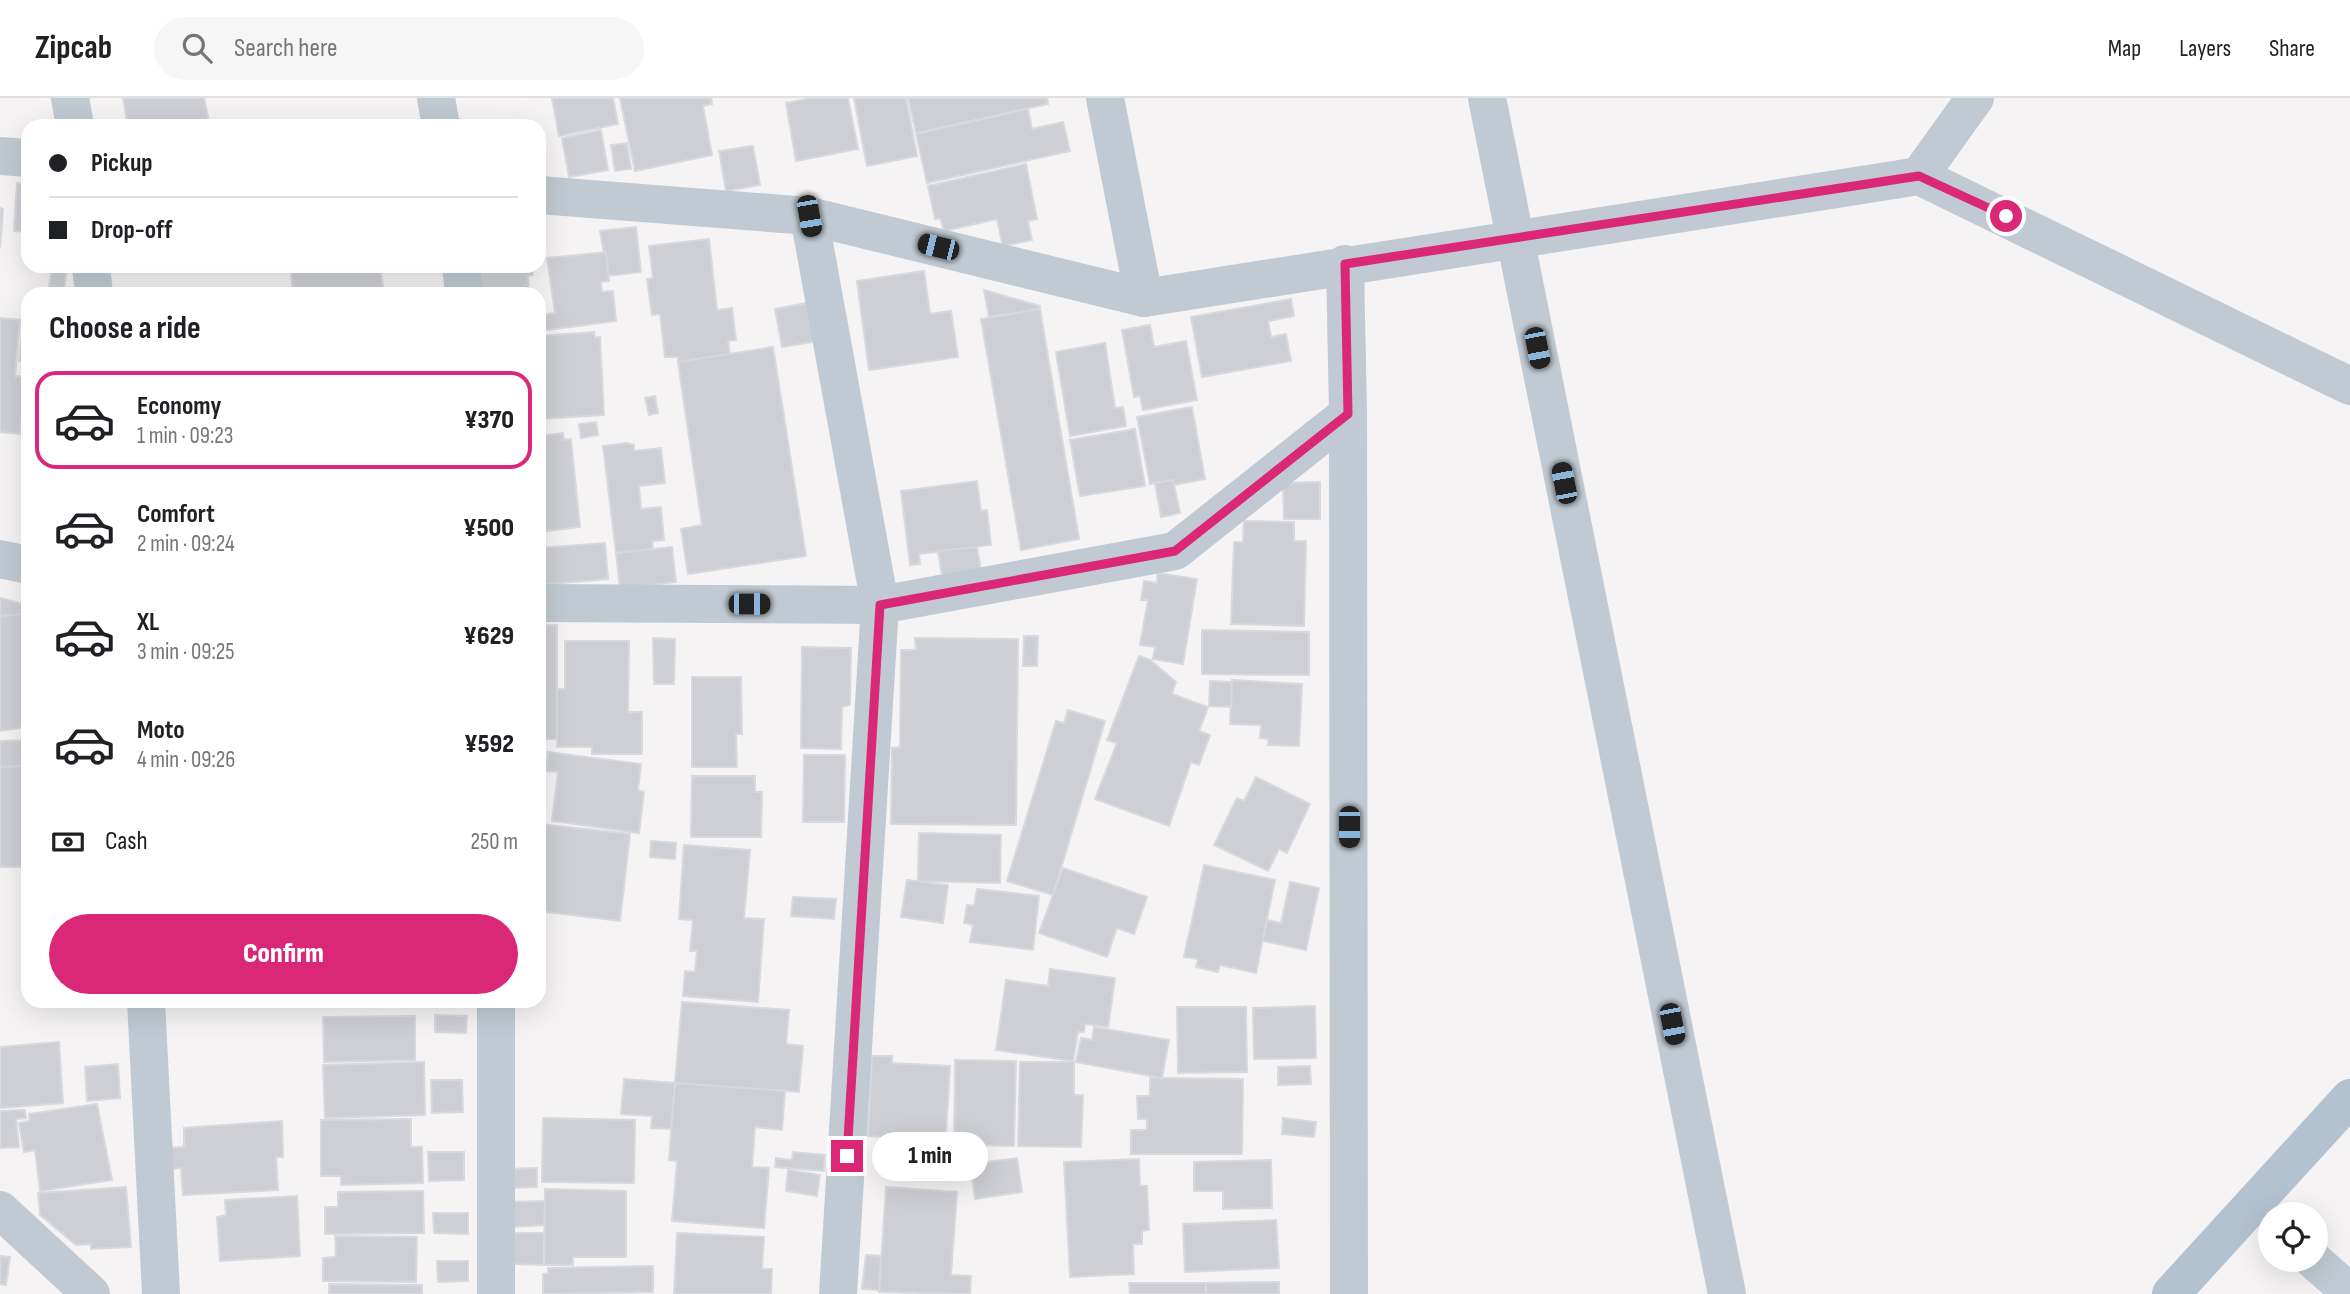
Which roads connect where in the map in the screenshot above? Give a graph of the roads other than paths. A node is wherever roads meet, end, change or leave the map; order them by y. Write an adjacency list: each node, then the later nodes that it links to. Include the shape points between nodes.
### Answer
1 (70, 98): 6 (street)
2 (436, 98): 7 (street)
3 (1105, 98): 15 (street)
4 (1486, 98): 13 (street)
5 (1975, 98): 10 (street)
6 (74, 119)
7 (440, 119)
8 (0, 156): 9 (street)
9 (21, 158)
10 (1919, 176): 13 (street); 16 (street)
11 (546, 196): 12 (street)
12 (809, 216): 15 (street); 21 (street)
13 (1516, 240): 14 (street); 35 (street)
14 (1345, 264): 15 (street); 17 (street)
15 (1144, 298)
16 (2350, 386)
17 (1348, 414): 21 (street, via 1175,551); 34 (street)
18 (0, 559): 19 (street)
19 (21, 564)
20 (546, 603): 21 (street)
21 (880, 605): 33 (street)
22 (146, 1008): 31 (street)
23 (495, 1008): 32 (street)
24 (2350, 1098): 25 (main road)
25 (2271, 1202)
26 (0, 1210): 30 (street)
27 (2258, 1218): 36 (main road)
28 (2327, 1272): 29 (street)
29 (2350, 1292)
30 (91, 1294)
31 (161, 1294)
32 (496, 1294)
33 (838, 1294)
34 (1349, 1294)
35 (1727, 1294)
36 (2171, 1294)

